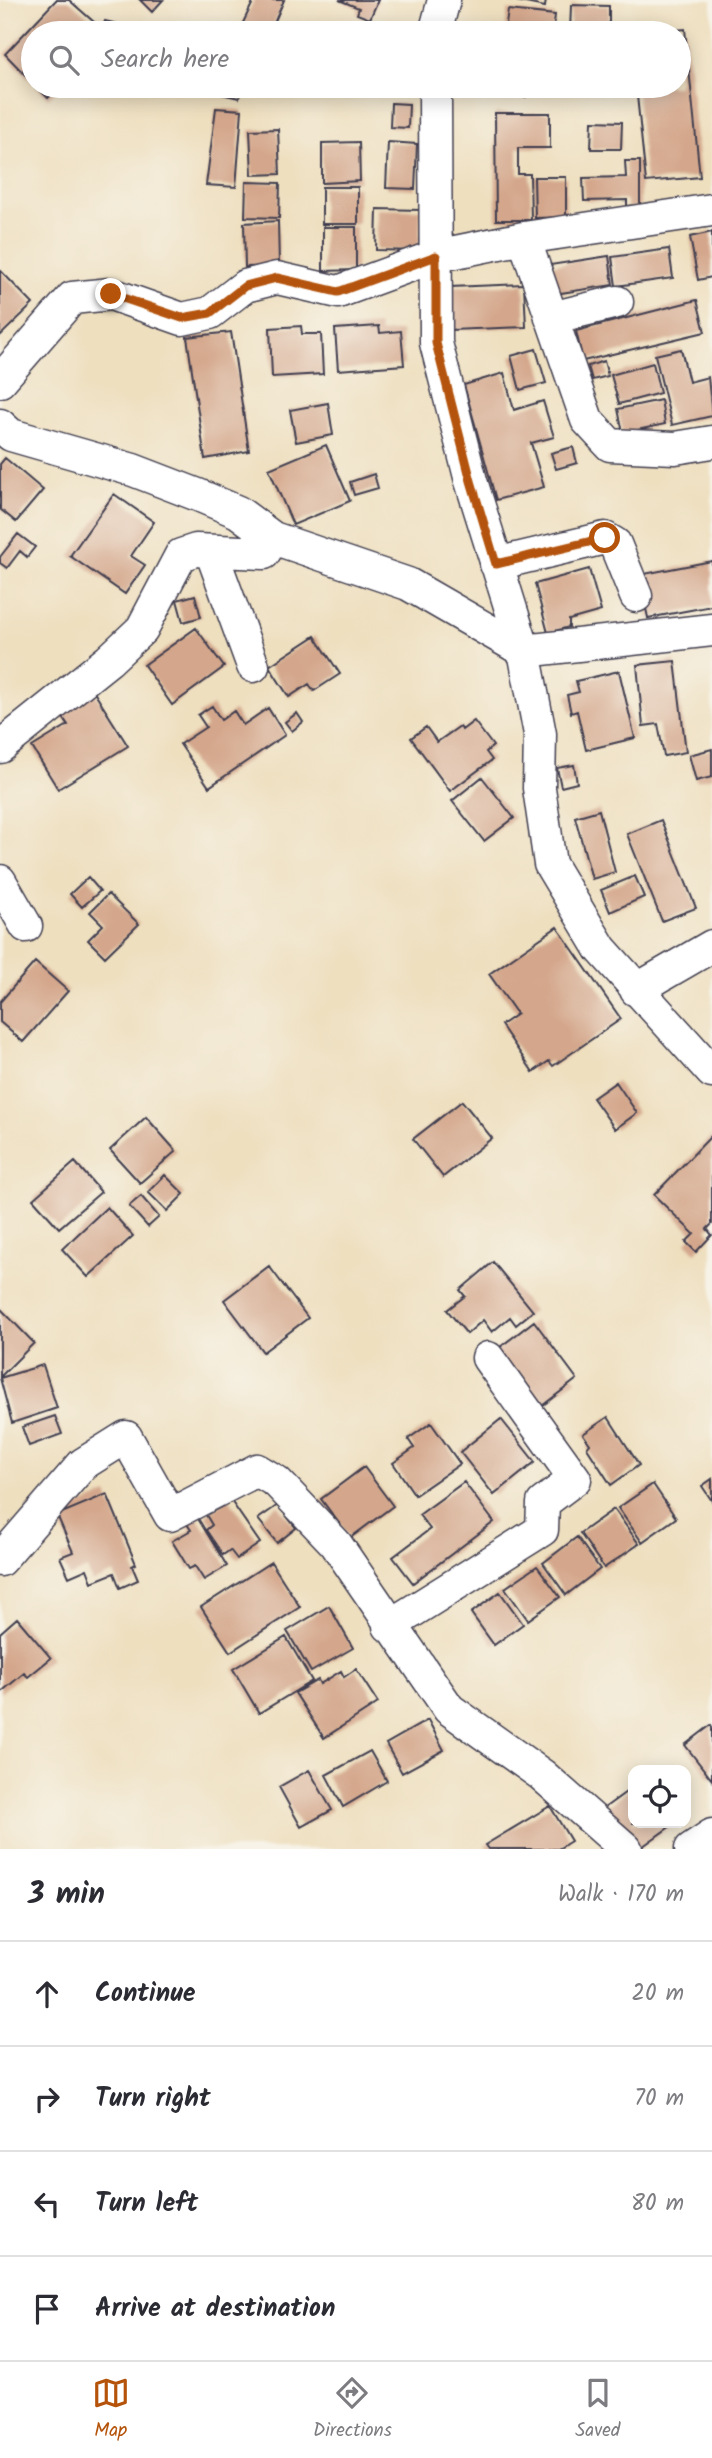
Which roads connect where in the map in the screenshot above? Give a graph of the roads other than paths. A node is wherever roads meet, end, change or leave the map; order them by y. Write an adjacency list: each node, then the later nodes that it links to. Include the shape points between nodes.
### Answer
1 (444, 0): 2 (street)
2 (438, 21)
3 (435, 98): 6 (street)
4 (712, 210): 5 (street)
5 (524, 238): 6 (street); 8 (street)
6 (436, 256): 9 (street, via 338,292 277,278 245,286 210,313 182,318 111,294 72,298); 14 (street, via 436,343)
7 (617, 302): 8 (street)
8 (551, 318): 11 (street, via 587,420 610,445 675,448)
9 (0, 381)
10 (0, 425): 12 (street, via 11,435 134,470 198,495 238,512)
11 (712, 442)
12 (273, 538): 13 (street, via 264,553); 17 (street, via 408,584)
13 (211, 551): 18 (street); 19 (street, via 181,555 142,629)
14 (496, 564): 15 (street, via 605,538 615,544); 17 (street)
15 (636, 596)
16 (712, 630): 17 (street)
17 (524, 651): 23 (street, via 540,734 539,788 550,864 601,949)
18 (253, 666)
19 (0, 747)
20 (0, 881): 21 (street)
21 (26, 926)
22 (712, 946): 23 (street)
23 (636, 990): 24 (street)
24 (712, 1072)
25 (488, 1358): 27 (street, via 575,1479 543,1503 542,1530)
26 (0, 1560): 27 (street, via 83,1464 126,1437 170,1515 257,1470 277,1482 336,1544)
27 (390, 1626): 29 (street, via 449,1709 542,1775)
28 (712, 1835): 30 (street)
29 (626, 1849)
30 (691, 1849)

